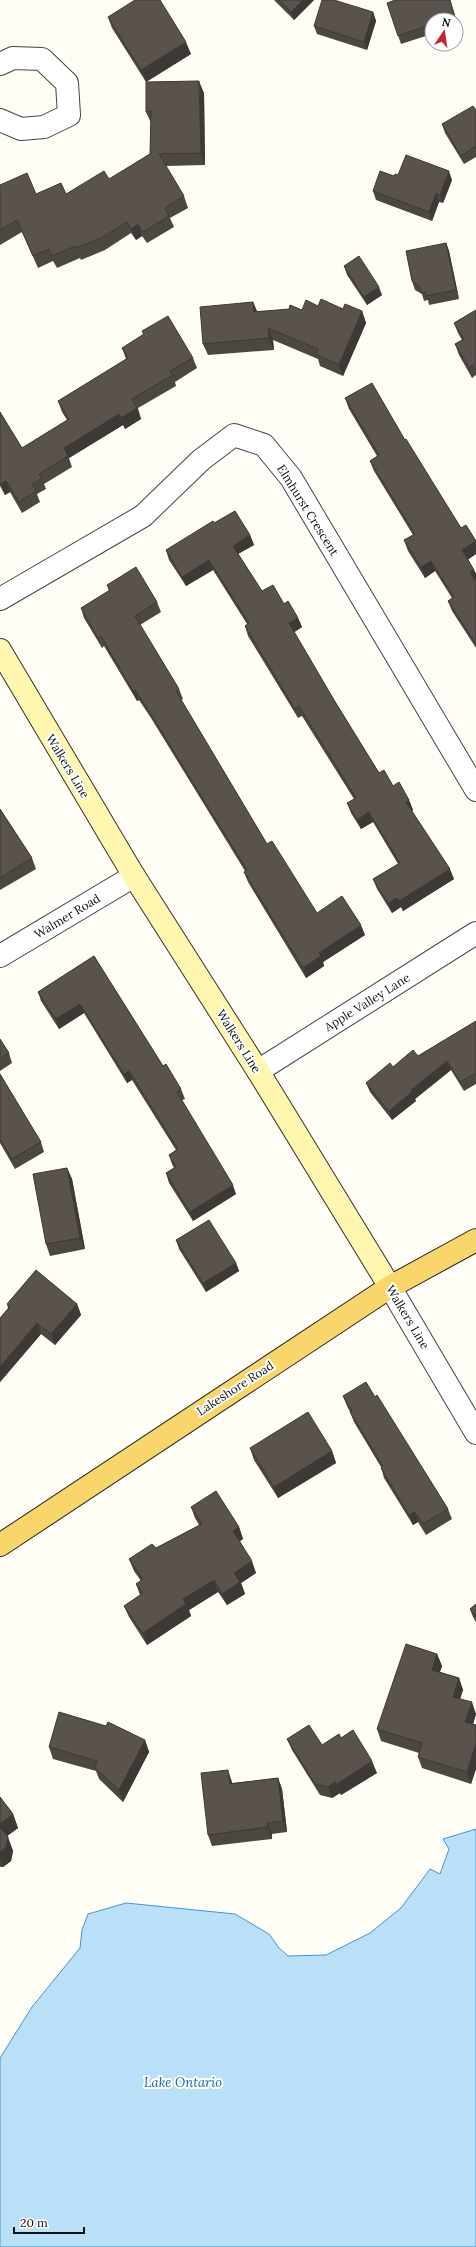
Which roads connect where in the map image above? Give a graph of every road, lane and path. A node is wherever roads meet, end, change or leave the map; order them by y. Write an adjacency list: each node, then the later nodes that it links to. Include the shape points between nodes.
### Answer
1 (0, 64): 2 (street, via 13,58 42,59 67,82 69,115 44,127 21,129)
2 (0, 120)
3 (0, 599): 5 (street, Elmhurst Crescent, via 143,516 201,460 234,435 264,445 291,478)
4 (0, 650): 6 (main road, Walkers Line)
5 (476, 790)
6 (134, 876): 8 (street, Walmer Road); 9 (main road, Walkers Line)
7 (476, 933): 9 (street, Apple Valley Lane)
8 (0, 956)
9 (258, 1071): 11 (main road, Walkers Line)
10 (476, 1240): 11 (main road, Lakeshore Road)
11 (390, 1286): 12 (street, Walkers Line); 13 (main road, Lakeshore Road)
12 (476, 1433)
13 (0, 1545)

